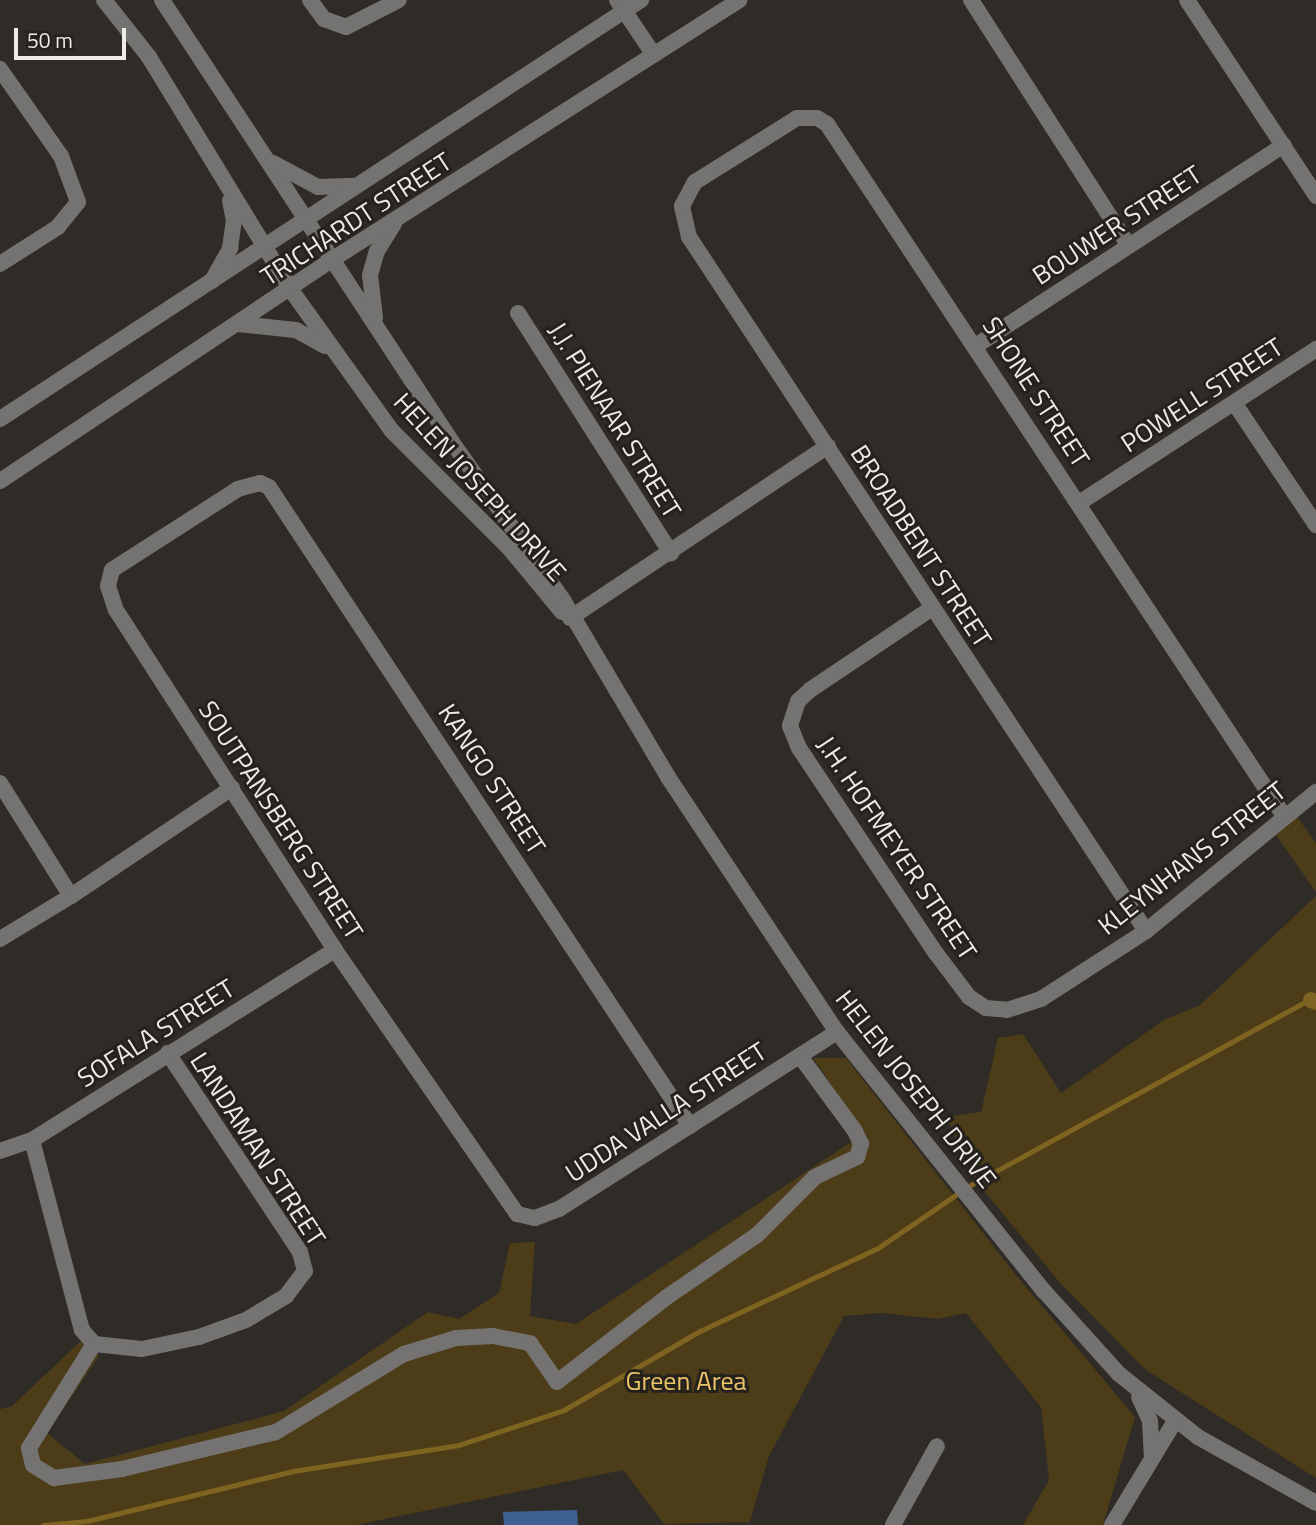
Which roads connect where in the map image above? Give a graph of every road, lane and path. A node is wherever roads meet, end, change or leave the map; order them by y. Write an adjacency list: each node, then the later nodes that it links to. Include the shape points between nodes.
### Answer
1 (104, 0): 16 (street, HELEN JOSEPH DRIVE, via 149,57)
2 (162, 0): 13 (street, HELEN JOSEPH DRIVE)
3 (310, 0): 4 (street, via 324,19 346,27)
4 (398, 0)
5 (641, 0): 9 (street, TRICHARDT STREET)
6 (740, 0): 10 (street, TRICHARDT STREET)
7 (971, 0): 20 (street)
8 (1187, 0): 12 (street)
9 (621, 5): 10 (street); 15 (street, TRICHARDT STREET)
10 (654, 55): 18 (street, TRICHARDT STREET)
11 (0, 69): 23 (street, via 61,156 77,190 74,213)
12 (1284, 145): 17 (street); 20 (street, BOUWER STREET)
13 (263, 155): 15 (street, via 306,183); 19 (street, HELEN JOSEPH DRIVE)
14 (695, 182): 29 (street, SHONE STREET, via 797,118 817,118 827,124); 34 (street, BROADBENT STREET, via 682,206 689,237)
15 (357, 186): 19 (street, TRICHARDT STREET)
16 (228, 190): 21 (street, HELEN JOSEPH DRIVE); 24 (street, via 233,233)
17 (1316, 196)
18 (397, 219): 22 (street, TRICHARDT STREET); 28 (street, via 377,251 370,275)
19 (306, 220): 21 (street, TRICHARDT STREET); 22 (street, HELEN JOSEPH DRIVE)
20 (1129, 246): 29 (street, BOUWER STREET)
21 (265, 248): 24 (street, TRICHARDT STREET); 25 (street, HELEN JOSEPH DRIVE)
22 (333, 259): 25 (street, TRICHARDT STREET); 28 (street, HELEN JOSEPH DRIVE)
23 (0, 264)
24 (211, 283): 33 (street, TRICHARDT STREET)
25 (291, 290): 27 (street, TRICHARDT STREET); 31 (street, HELEN JOSEPH DRIVE)
26 (518, 313): 39 (street, J.J. PIENAAR STREET)
27 (238, 324): 31 (street, via 296,330); 35 (street, TRICHARDT STREET)
28 (376, 328): 41 (street, HELEN JOSEPH DRIVE, via 564,600)
29 (977, 345): 37 (street, SHONE STREET)
30 (1316, 349): 32 (street, POWELL STREET)
31 (338, 357): 41 (street, HELEN JOSEPH DRIVE, via 408,450 509,548)
32 (1236, 404): 37 (street, POWELL STREET); 38 (street)
33 (0, 419)
34 (828, 446): 39 (street); 40 (street, BROADBENT STREET)
35 (0, 481)
36 (238, 489): 43 (street, SOUTPANSBERG STREET, via 123,562 108,579 116,610); 54 (street, KANGO STREET, via 260,483 276,495)
37 (1079, 503): 45 (street, SHONE STREET)
38 (1316, 525)
39 (671, 553): 41 (street)
40 (932, 608): 47 (street, BROADBENT STREET); 50 (street, J.H. HOFMEYER STREET, via 810,690 798,701 790,726 799,748 935,952 969,997)
41 (570, 618): 51 (street, HELEN JOSEPH DRIVE, via 668,777)
42 (0, 783): 46 (street)
43 (232, 788): 46 (street); 49 (street, SOUTPANSBERG STREET)
44 (1316, 792): 45 (street, KLEYNHANS STREET)
45 (1284, 816): 47 (street, KLEYNHANS STREET)
46 (71, 897): 48 (street)
47 (1146, 931): 50 (street, KLEYNHANS STREET, via 1041,999 1007,1010)
48 (0, 939)
49 (335, 950): 52 (street, SOFALA STREET); 57 (street, SOUTPANSBERG STREET)
50 (986, 1008)
51 (837, 1032): 53 (street, UDDA VALLA STREET); 59 (street, HELEN JOSEPH DRIVE, via 1044,1290)
52 (168, 1053): 55 (street, SOFALA STREET); 58 (street, LANDAMAN STREET, via 294,1241 305,1271 286,1296 223,1331 142,1349)
53 (800, 1056): 54 (street, UDDA VALLA STREET); 58 (street, via 859,1138 857,1157 815,1177 757,1234 557,1382 530,1343 493,1336 456,1338 404,1354 276,1432 122,1469 54,1478 33,1465 29,1448)
54 (690, 1126): 57 (street, UDDA VALLA STREET, via 559,1209 536,1219)
55 (32, 1140): 56 (street, SOFALA STREET); 58 (street, via 82,1330)
56 (0, 1151)
57 (517, 1214)
58 (94, 1344)
59 (1133, 1386): 60 (street, HELEN JOSEPH DRIVE); 62 (street, via 1150,1422)
60 (1175, 1421): 62 (street); 63 (street, HELEN JOSEPH DRIVE)
61 (937, 1447): 64 (street)
62 (1152, 1455): 65 (street)
63 (1316, 1503)
64 (893, 1525)
65 (1112, 1525)

